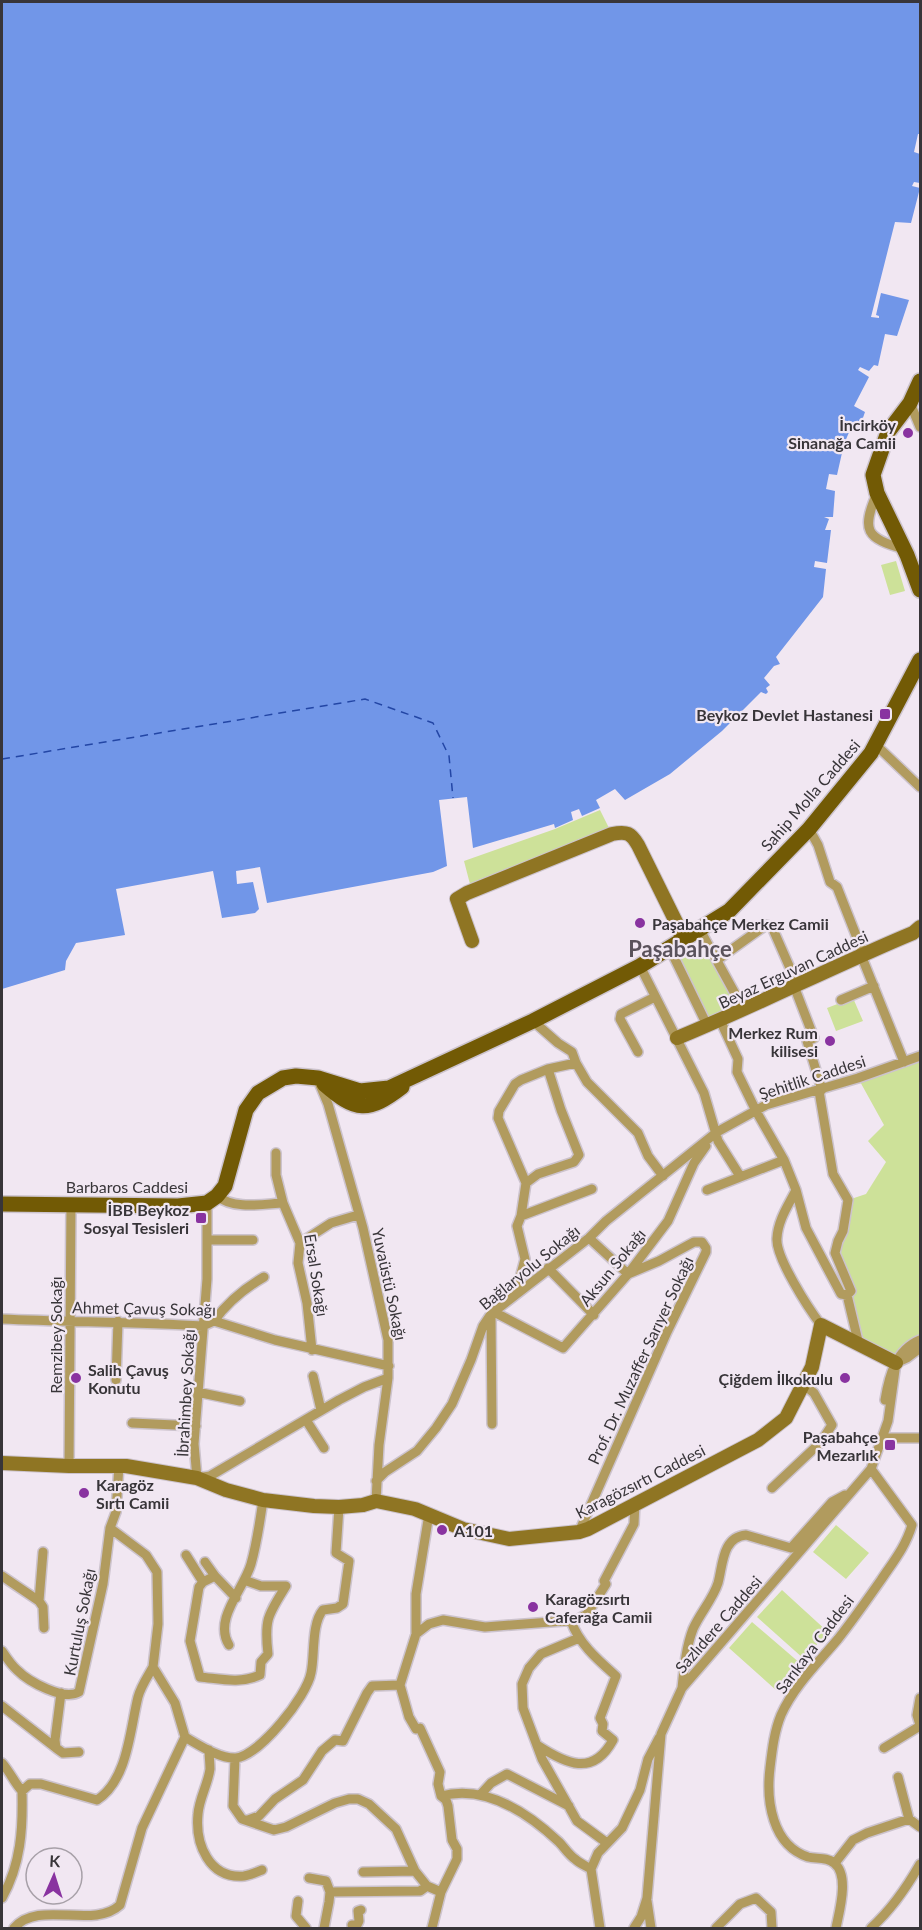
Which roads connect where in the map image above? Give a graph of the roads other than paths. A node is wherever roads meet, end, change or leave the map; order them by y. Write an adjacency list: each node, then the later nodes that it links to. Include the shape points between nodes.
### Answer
1 (921, 381): 2 (main road)
2 (910, 403): 3 (street); 4 (main road, via 888,432 879,456 873,475)
3 (921, 426)
4 (877, 493): 5 (main road); 5 (street, via 868,521 874,538)
5 (909, 553): 6 (main road)
6 (921, 590)
7 (921, 660): 8 (main road, Sahip Molla Caddesi)
8 (876, 745): 9 (street); 10 (main road, Sahip Molla Caddesi)
9 (921, 787)
10 (809, 829): 12 (main road, Sahip Molla Caddesi, via 729,911); 15 (street, via 830,882 837,887)
11 (921, 927): 15 (street, Beyaz Erguvan Caddesi)
12 (700, 930): 14 (main road); 16 (street)
13 (472, 941): 14 (street, via 457,899 627,832 638,845 679,928)
14 (676, 945): 17 (main road); 25 (street)
15 (861, 955): 18 (street, Beyaz Erguvan Caddesi); 19 (street)
16 (717, 960): 18 (street, via 766,925 772,927); 22 (street)
17 (640, 966): 20 (street); 24 (main road)
18 (795, 985): 22 (street, Beyaz Erguvan Caddesi); 33 (street, via 814,1038 807,1041)
19 (874, 986): 21 (street); 29 (street)
20 (655, 997): 26 (street); 27 (street, via 621,1014)
21 (841, 1000)
22 (744, 1010): 23 (street, Beyaz Erguvan Caddesi)
23 (720, 1020): 25 (street, Beyaz Erguvan Caddesi); 34 (street, via 738,1059 737,1072)
24 (533, 1021): 30 (street, via 572,1052); 32 (main road, via 415,1075 375,1105 359,1106 340,1098)
25 (706, 1025): 26 (street, Beyaz Erguvan Caddesi)
26 (677, 1038): 35 (street, via 704,1093)
27 (638, 1052)
28 (921, 1056): 29 (street, Şehitlik Caddesi)
29 (904, 1062): 33 (street, Şehitlik Caddesi)
30 (576, 1063): 31 (street); 38 (street, via 587,1082 638,1133)
31 (548, 1069): 40 (street, via 515,1084 499,1111 498,1118); 40 (street, via 579,1155 574,1162 538,1174)
32 (318, 1078): 44 (main road, via 283,1078 258,1093 246,1110 225,1186); 48 (street, Yuvaüstü Sokağı)
33 (820, 1090): 34 (street, Şehitlik Caddesi); 58 (street, via 833,1174 848,1200 835,1253 851,1291)
34 (756, 1111): 35 (street, Şehitlik Caddesi); 37 (street)
35 (717, 1132): 38 (street, Bağlaryolu Sokağı); 39 (street, via 718,1141); 55 (street, Aksun Sokağı, via 694,1163 668,1221)
36 (276, 1153): 45 (street, Ersal Sokağı, via 276,1175)
37 (784, 1160): 39 (street); 43 (street)
38 (663, 1176): 50 (street, Bağlaryolu Sokağı)
39 (740, 1176): 42 (street)
40 (526, 1184): 49 (street)
41 (592, 1188): 49 (street)
42 (707, 1190)
43 (796, 1190): 58 (street, via 806,1228 841,1294); 65 (street, via 780,1220 776,1241 787,1268)
44 (212, 1200): 45 (street); 47 (main road, Barbaros Caddesi, via 178,1206); 51 (street, İbrahimbey Sokağı)
45 (283, 1203): 53 (street, Ersal Sokağı)
46 (2, 1204): 47 (main road, Barbaros Caddesi)
47 (71, 1204): 64 (street, Remzibey Sokağı)
48 (358, 1215): 53 (street, via 331,1223); 72 (street, Yuvaüstü Sokağı, via 388,1340)
49 (521, 1216): 57 (street, via 517,1226 525,1259)
50 (589, 1238): 54 (street, Bağlaryolu Sokağı); 55 (street)
51 (207, 1240): 52 (street); 66 (street, İbrahimbey Sokağı)
52 (253, 1240)
53 (300, 1243): 70 (street, Ersal Sokağı, via 298,1263)
54 (548, 1268): 57 (street, Bağlaryolu Sokağı); 60 (street)
55 (628, 1274): 60 (street, Aksun Sokağı); 102 (street, Prof. Dr. Muzaffer Sarıyer Sokağı, via 694,1242 702,1242 706,1248)
56 (264, 1277): 63 (street, via 234,1298)
57 (516, 1293): 59 (street, Bağlaryolu Sokağı)
58 (847, 1295): 68 (street)
59 (492, 1313): 60 (street, Aksun Sokağı, via 563,1348); 82 (street); 92 (street, Bağlaryolu Sokağı, via 483,1326 452,1404 436,1428 417,1451)
60 (594, 1315)
61 (2, 1319): 64 (street, Ahmet Çavuş Sokağı)
62 (118, 1321): 64 (street, Ahmet Çavuş Sokağı); 66 (street, Ahmet Çavuş Sokağı); 75 (street)
63 (214, 1321): 66 (street, Ahmet Çavuş Sokağı); 70 (street, Ahmet Çavuş Sokağı)
64 (69, 1322): 89 (street, Remzibey Sokağı)
65 (821, 1325): 68 (street); 76 (street, Karagözsırtı Caddesi, via 812,1367)
66 (203, 1326): 77 (street, İbrahimbey Sokağı)
67 (921, 1340): 71 (street, via 901,1353)
68 (859, 1345): 71 (street)
69 (921, 1348): 71 (street)
70 (312, 1350): 72 (street, Ahmet Çavuş Sokağı)
71 (896, 1363): 84 (street, Sazlıdere Caddesi)
72 (389, 1366): 74 (street, Yuvaüstü Sokağı)
73 (313, 1376): 79 (street)
74 (388, 1378): 79 (street); 92 (street, Yuvaüstü Sokağı)
75 (116, 1380)
76 (803, 1384): 93 (street, via 814,1393 832,1425 821,1442); 97 (street, Karagözsırtı Caddesi, via 786,1418 758,1440)
77 (197, 1392): 78 (street); 83 (street, İbrahimbey Sokağı)
78 (240, 1401)
79 (321, 1410): 80 (street)
80 (306, 1420): 86 (street); 91 (street, via 210,1476)
81 (132, 1423): 83 (street)
82 (492, 1424)
83 (196, 1425): 91 (street, İbrahimbey Sokağı)
84 (882, 1438): 85 (street); 90 (street, Sazlıdere Caddesi)
85 (921, 1438)
86 (324, 1448)
87 (2, 1463): 89 (street, Karagözsırtı Caddesi)
88 (119, 1465): 89 (street, Karagözsırtı Caddesi); 91 (street, Karagözsırtı Caddesi); 101 (street, Kurtuluş Sokağı, via 116,1512)
89 (69, 1466)
90 (871, 1469): 94 (street, Sazlıdere Caddesi); 100 (street, Sarıkaya Caddesi)
91 (197, 1478): 95 (street, Karagözsırtı Caddesi)
92 (376, 1481): 96 (street, Yuvaüstü Sokağı)
93 (772, 1488)
94 (852, 1492): 120 (street, Sazlıdere Caddesi); 120 (street, via 832,1502 791,1548 746,1535 731,1541 717,1585 693,1629)
95 (263, 1500): 98 (street, Karagözsırtı Caddesi); 108 (street, via 251,1566)
96 (376, 1501): 98 (street, Karagözsırtı Caddesi); 99 (street, Karagözsırtı Caddesi)
97 (635, 1503): 102 (street, Karagözsırtı Caddesi); 112 (street, via 634,1524 604,1581 606,1584 587,1614)
98 (339, 1507): 132 (street, via 336,1553 349,1561 343,1604 319,1615 311,1675 303,1695 258,1746)
99 (429, 1514): 102 (street, Karagözsırtı Caddesi, via 463,1529 509,1539); 114 (street, via 416,1594)
100 (916, 1522): 143 (street, Sarıkaya Caddesi, via 905,1545 839,1638 798,1686 778,1723 772,1747 768,1790 778,1830 794,1850)
101 (110, 1528): 118 (street, via 146,1556 157,1572 158,1624); 121 (street, Kurtuluş Sokağı, via 103,1584 80,1692)
102 (579, 1532)
103 (43, 1552): 111 (street)
104 (186, 1555): 109 (street)
105 (205, 1562): 107 (street)
106 (2, 1576): 111 (street)
107 (215, 1576): 109 (street); 110 (street)
108 (244, 1581): 109 (street, via 286,1586 269,1613 265,1628 268,1654 261,1662 260,1675 238,1682 200,1677 190,1641 198,1587); 110 (street)
109 (203, 1582)
110 (236, 1598): 116 (street, via 223,1632)
111 (39, 1600): 113 (street, via 44,1606)
112 (571, 1621): 114 (street, via 484,1627 443,1620); 115 (street)
113 (44, 1628)
114 (416, 1634): 119 (street)
115 (579, 1638): 127 (street, via 541,1654 522,1684 523,1708); 127 (street, via 616,1676 600,1718 602,1731 613,1740 599,1759 582,1764)
116 (229, 1645)
117 (2, 1651): 121 (street, Kurtuluş Sokağı, via 16,1670 31,1681)
118 (153, 1667): 126 (street, via 175,1703); 135 (street, via 139,1695 125,1756 106,1794 97,1800 41,1784 30,1784)
119 (400, 1685): 137 (street, via 409,1717 416,1729 420,1728 440,1772); 139 (street, via 372,1686 343,1741 336,1740 322,1751 303,1780 275,1799 259,1816)
120 (682, 1688): 125 (street, Sazlıdere Caddesi)
121 (61, 1693): 128 (street)
122 (921, 1698): 124 (street, via 917,1716)
123 (2, 1706): 128 (street)
124 (921, 1726): 129 (street)
125 (661, 1734): 142 (street, via 622,1828); 154 (street, Sazlıdere Caddesi)
126 (185, 1737): 130 (street); 157 (street, via 142,1828 120,1905 114,1912 89,1919 35,1918 20,1922)
127 (537, 1744): 138 (street, via 551,1778)
128 (57, 1748): 131 (street, via 63,1753)
129 (884, 1748)
130 (209, 1750): 132 (street); 146 (street, via 210,1768 198,1813 202,1853 227,1874 244,1876)
131 (79, 1752)
132 (235, 1758): 139 (street, via 233,1806 237,1814)
133 (2, 1763): 135 (street)
134 (897, 1777): 140 (street)
135 (22, 1791): 153 (street, via 22,1831 16,1866)
136 (480, 1795): 137 (street); 138 (street, via 507,1774); 145 (street, via 532,1820 574,1859)
137 (441, 1796): 152 (street, via 448,1806 457,1859)
138 (569, 1806): 142 (street, via 577,1821)
139 (248, 1820): 147 (street, via 274,1830 335,1803 358,1799 396,1829)
140 (909, 1820): 141 (street); 143 (street, via 853,1840)
141 (921, 1827)
142 (607, 1843): 145 (street)
143 (835, 1863): 167 (street, via 843,1890)
144 (921, 1864): 168 (street)
145 (591, 1869): 162 (street)
146 (262, 1870)
147 (416, 1871): 148 (street); 150 (street)
148 (363, 1872)
149 (309, 1878): 151 (street, via 326,1881)
150 (428, 1886): 151 (street, via 420,1891); 152 (street)
151 (330, 1892): 159 (street)
152 (441, 1892): 161 (street)
153 (2, 1898)
154 (647, 1898): 163 (street, Sazlıdere Caddesi); 164 (street, Sazlıdere Caddesi)
155 (298, 1901): 158 (street, via 296,1916)
156 (361, 1910): 160 (street)
157 (14, 1929)
158 (306, 1929)
159 (324, 1929)
160 (352, 1929)
161 (432, 1929)
162 (600, 1929)
163 (634, 1929)
164 (651, 1929)
165 (716, 1929): 166 (street, via 740,1904 756,1898 771,1912)
166 (772, 1929)
167 (836, 1929)
168 (872, 1929)

